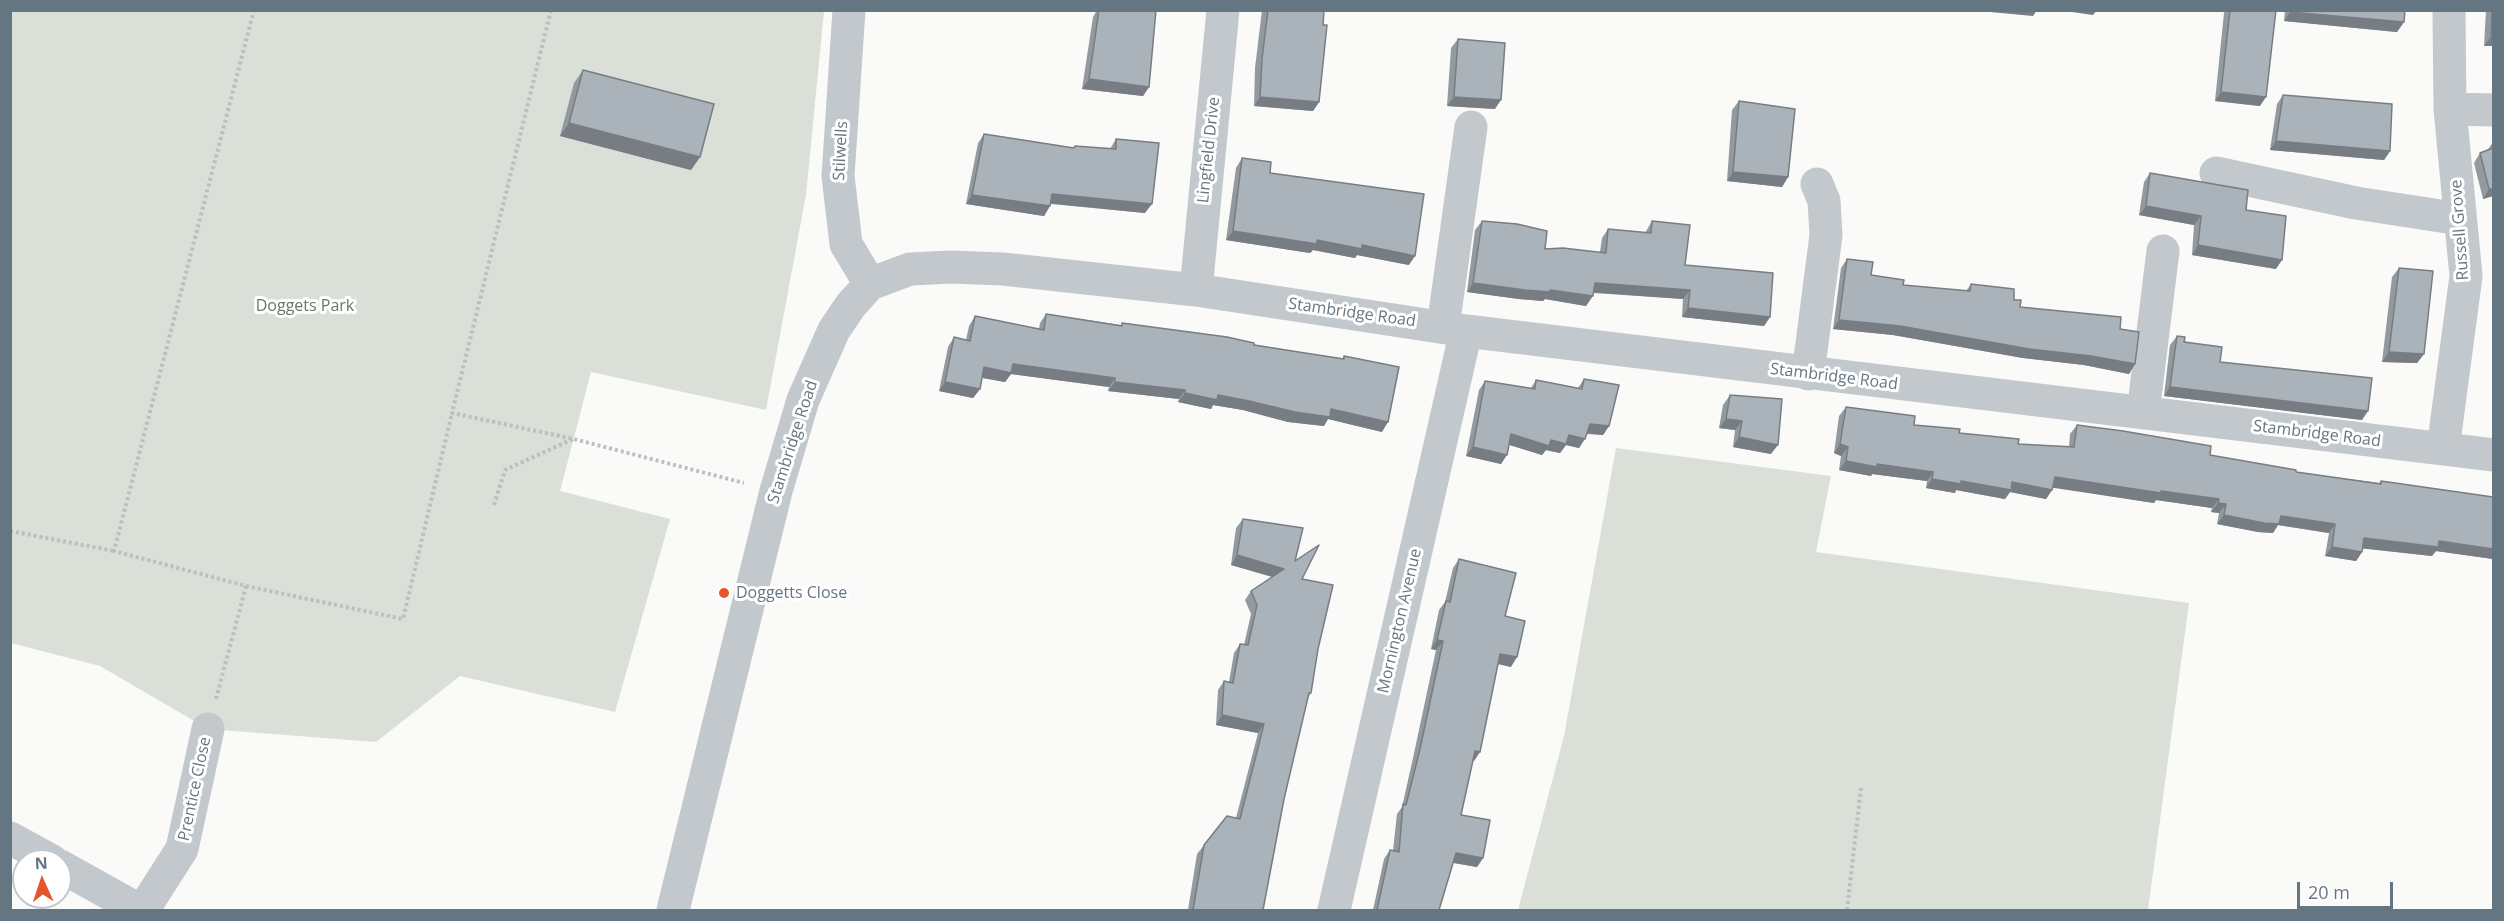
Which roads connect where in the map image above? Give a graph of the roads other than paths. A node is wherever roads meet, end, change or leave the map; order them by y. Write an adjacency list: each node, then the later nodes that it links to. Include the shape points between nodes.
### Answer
1 (849, 10): 11 (street, Stilwells, via 838,176 846,244)
2 (1223, 10): 12 (street, Lingfield Drive)
3 (2449, 10): 4 (street, Russell Grove)
4 (2450, 109): 5 (street); 9 (street, Russell Grove)
5 (2493, 110)
6 (1471, 127): 13 (street, Mornington Avenue)
7 (2216, 173): 9 (street, via 2356,203)
8 (1817, 184): 14 (street, via 1824,201 1826,235)
9 (2460, 219): 16 (street, Russell Grove, via 2466,276)
10 (2163, 251): 15 (street)
11 (870, 284): 12 (street, Stambridge Road, via 910,269 952,267); 23 (street, Stambridge Road, via 834,330 804,400 776,491)
12 (1196, 290): 13 (street, Stambridge Road)
13 (1454, 329): 14 (street, Stambridge Road); 24 (street, Mornington Avenue)
14 (1808, 374): 15 (street, Stambridge Road)
15 (2143, 413): 16 (street, Stambridge Road)
16 (2443, 449): 17 (street, Stambridge Road)
17 (2493, 455)
18 (208, 729): 22 (street, Prentice Close, via 182,849)
19 (10, 838): 20 (street)
20 (30, 849)
21 (72, 873): 22 (street)
22 (141, 910)
23 (673, 910)
24 (1334, 910)

